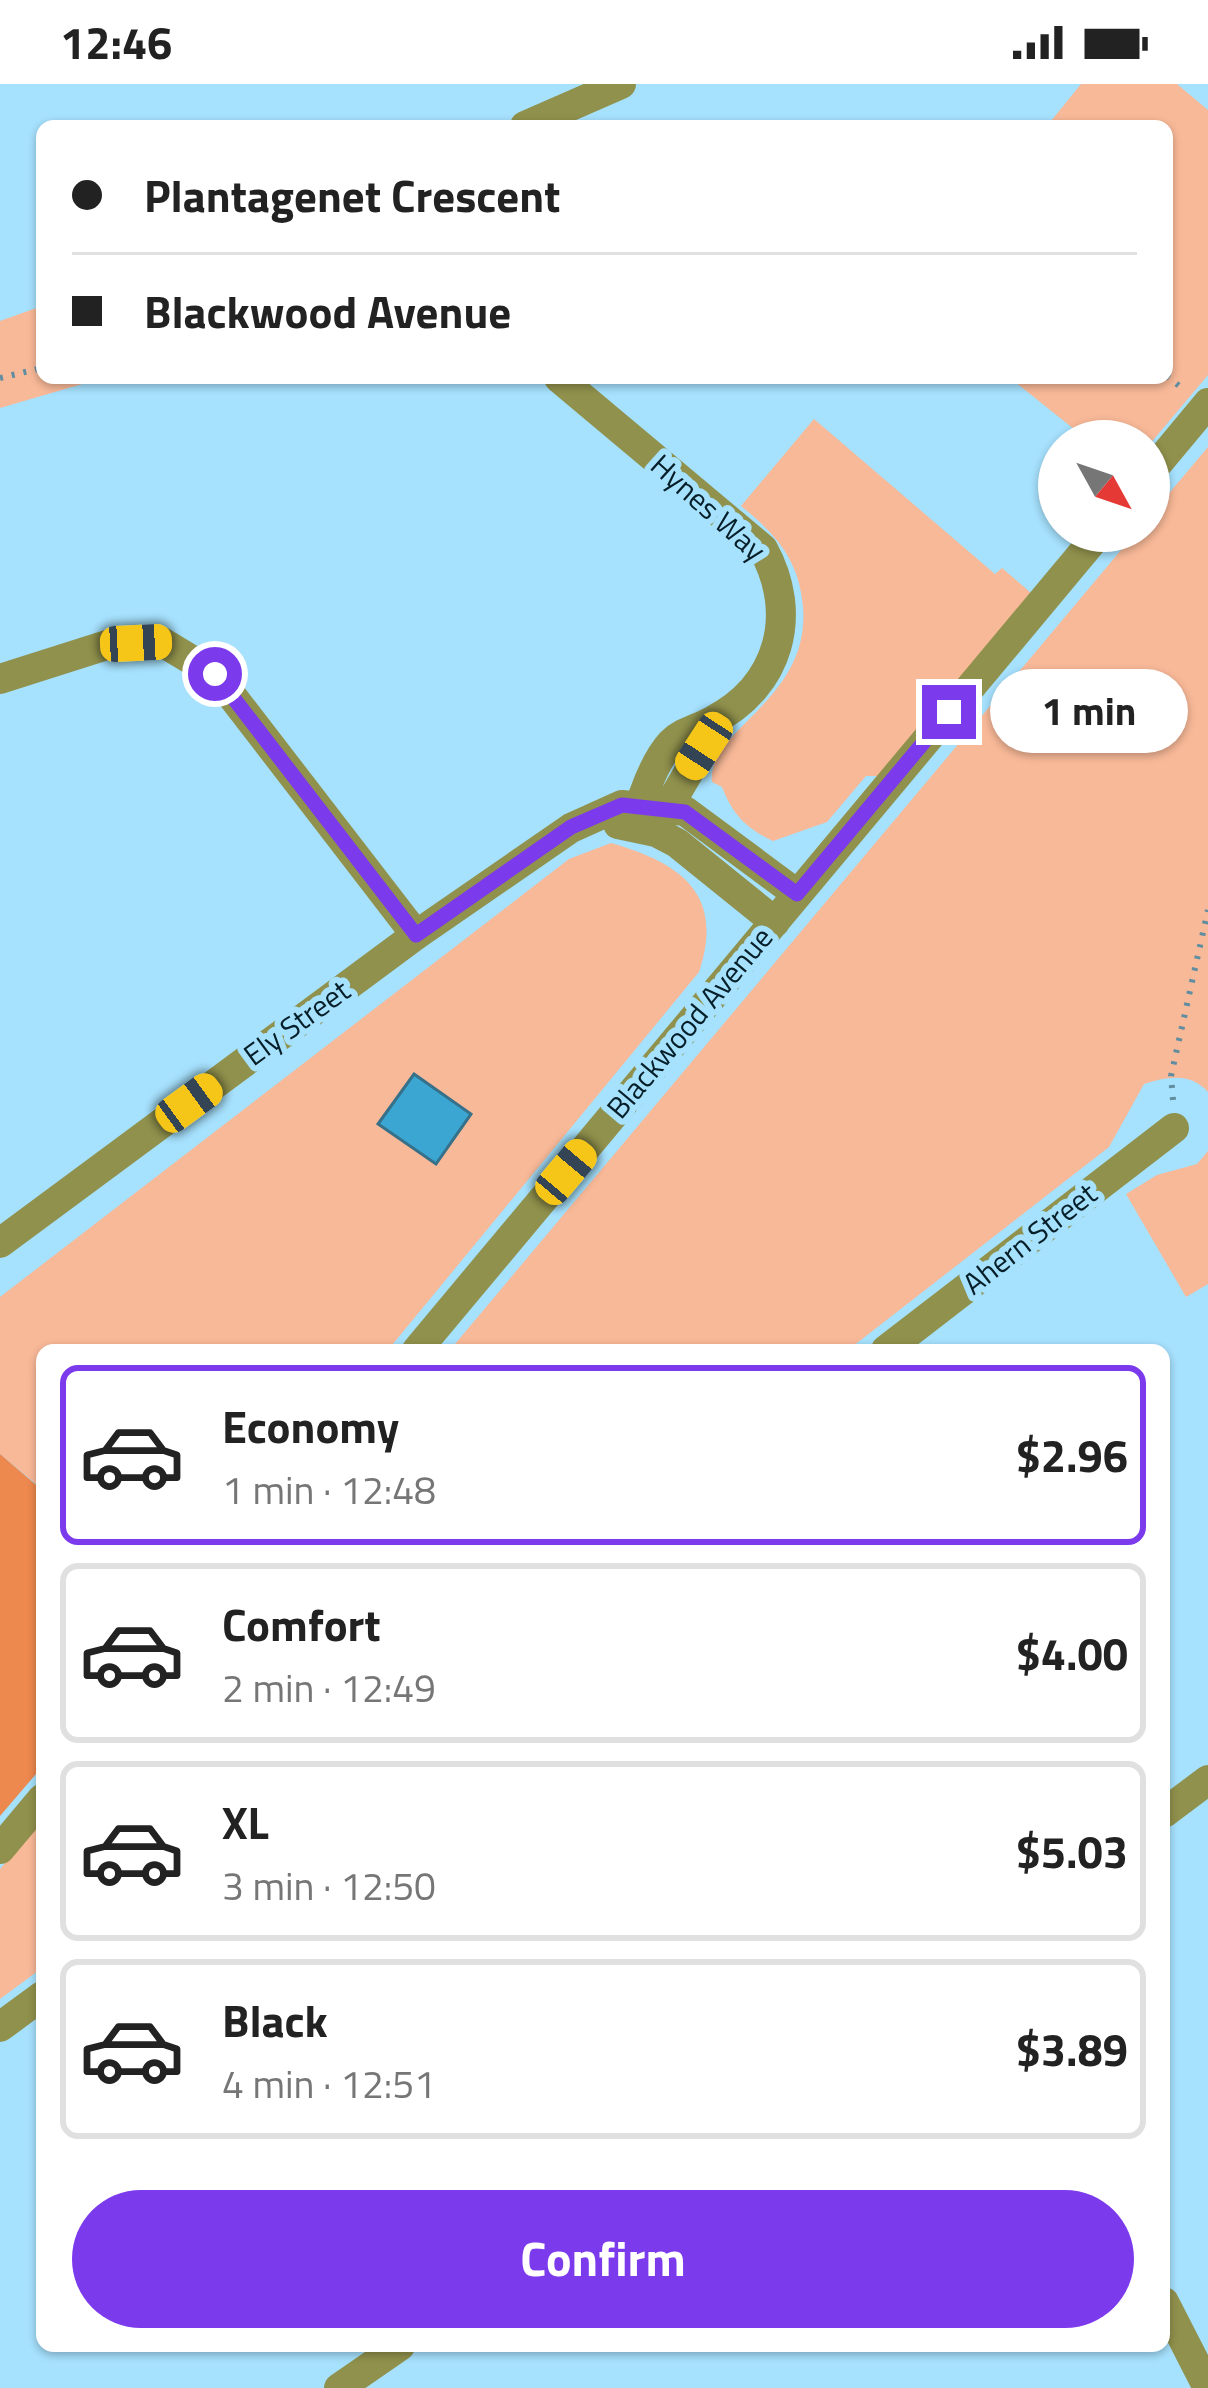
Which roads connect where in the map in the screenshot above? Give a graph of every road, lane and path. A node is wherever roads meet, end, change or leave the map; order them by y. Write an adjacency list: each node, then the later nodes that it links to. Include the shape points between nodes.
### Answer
1 (621, 84): 2 (street)
2 (539, 120)
3 (36, 369): 4 (path)
4 (0, 378)
5 (566, 384): 10 (street, Hynes Way, via 763,549 778,576 784,613 774,657 756,686 670,744)
6 (1208, 403): 7 (street)
7 (1170, 448)
8 (1083, 552): 11 (street, Blackwood Avenue)
9 (0, 679): 14 (street, via 110,644 162,641 215,674)
10 (649, 818): 11 (street, Ely Street, via 685,812); 13 (street, Ely Street); 14 (street, Ely Street, via 602,816 571,827)
11 (797, 894): 13 (street, Blackwood Avenue)
12 (1208, 910): 15 (path, via 1171,1076)
13 (775, 922): 17 (street, Blackwood Avenue)
14 (416, 935): 16 (street, Ely Street)
15 (1174, 1128): 18 (street, Ahern Street)
16 (0, 1243)
17 (422, 1344)
18 (894, 1344)
19 (1208, 1780): 21 (street)
20 (36, 1805): 22 (street)
21 (1170, 1808)
22 (0, 1849)
23 (36, 2000): 24 (street)
24 (0, 2027)
25 (1170, 2314): 28 (street)
26 (391, 2352): 27 (street)
27 (338, 2388)
28 (1208, 2388)

